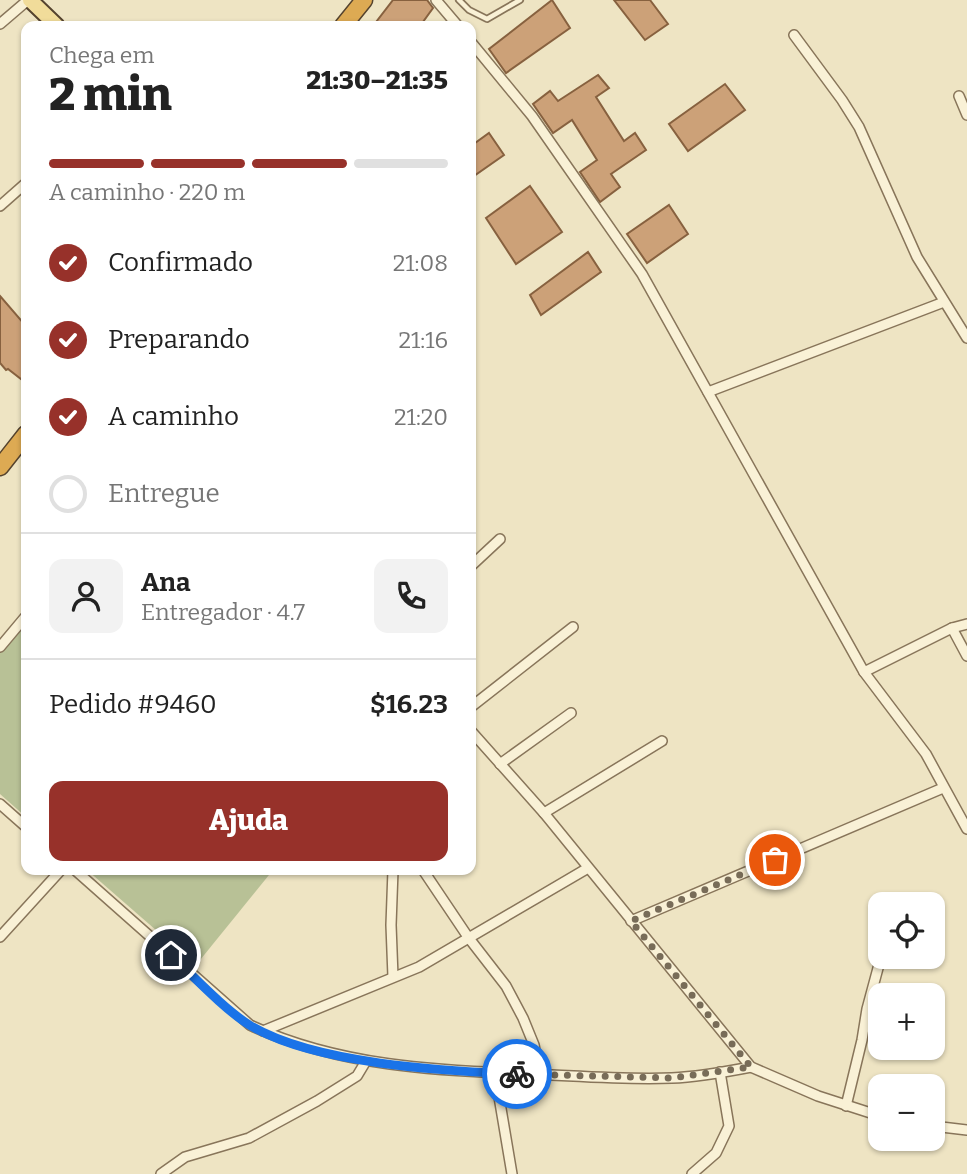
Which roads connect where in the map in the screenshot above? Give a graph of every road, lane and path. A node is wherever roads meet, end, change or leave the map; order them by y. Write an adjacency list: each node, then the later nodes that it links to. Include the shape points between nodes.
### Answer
1 (29, 0): 6 (main road); 9 (street)
2 (364, 0): 7 (highway)
3 (436, 0): 8 (street)
4 (459, 0): 5 (lane, via 487,19)
5 (520, 0)
6 (52, 21)
7 (347, 21)
8 (454, 21)
9 (0, 24)
10 (794, 36): 16 (street, via 859,127 917,257)
11 (476, 48): 18 (street, via 531,116 642,274)
12 (959, 96): 13 (street)
13 (967, 115)
14 (21, 187): 15 (street)
15 (0, 205)
16 (944, 302): 17 (street); 18 (street)
17 (967, 338)
18 (708, 392): 29 (street)
19 (21, 440): 20 (highway)
20 (0, 467)
21 (500, 539): 22 (street)
22 (476, 561)
23 (21, 622): 27 (street)
24 (967, 624): 26 (street)
25 (573, 627): 30 (street)
26 (952, 628): 28 (street); 29 (street)
27 (0, 647)
28 (967, 656)
29 (864, 671): 35 (street, via 926,754)
30 (476, 703)
31 (571, 713): 34 (street)
32 (476, 737): 34 (street)
33 (662, 741): 37 (street)
34 (500, 764): 37 (street)
35 (943, 788): 39 (street); 45 (street)
36 (0, 804): 38 (street)
37 (544, 813): 40 (street)
38 (21, 823)
39 (967, 829)
40 (588, 868): 45 (street); 47 (street)
41 (56, 875): 46 (street)
42 (81, 875): 50 (street, via 228,1007)
43 (393, 875): 49 (street)
44 (426, 875): 47 (street)
45 (631, 921): 52 (street)
46 (0, 937)
47 (468, 937): 49 (street); 55 (street, via 506,986 523,1018)
48 (878, 969): 56 (street)
49 (393, 977): 50 (street)
50 (262, 1031): 51 (street)
51 (366, 1061): 54 (street); 60 (street, via 357,1076 317,1101 249,1138 185,1157)
52 (751, 1067): 53 (street); 56 (street)
53 (720, 1072): 55 (street, via 671,1078); 62 (street, via 729,1126 716,1153)
54 (495, 1073): 55 (street); 61 (street)
55 (540, 1075)
56 (846, 1106): 57 (street)
57 (868, 1112)
58 (945, 1127): 59 (street)
59 (967, 1130)
60 (161, 1174)
61 (512, 1174)
62 (692, 1174)

